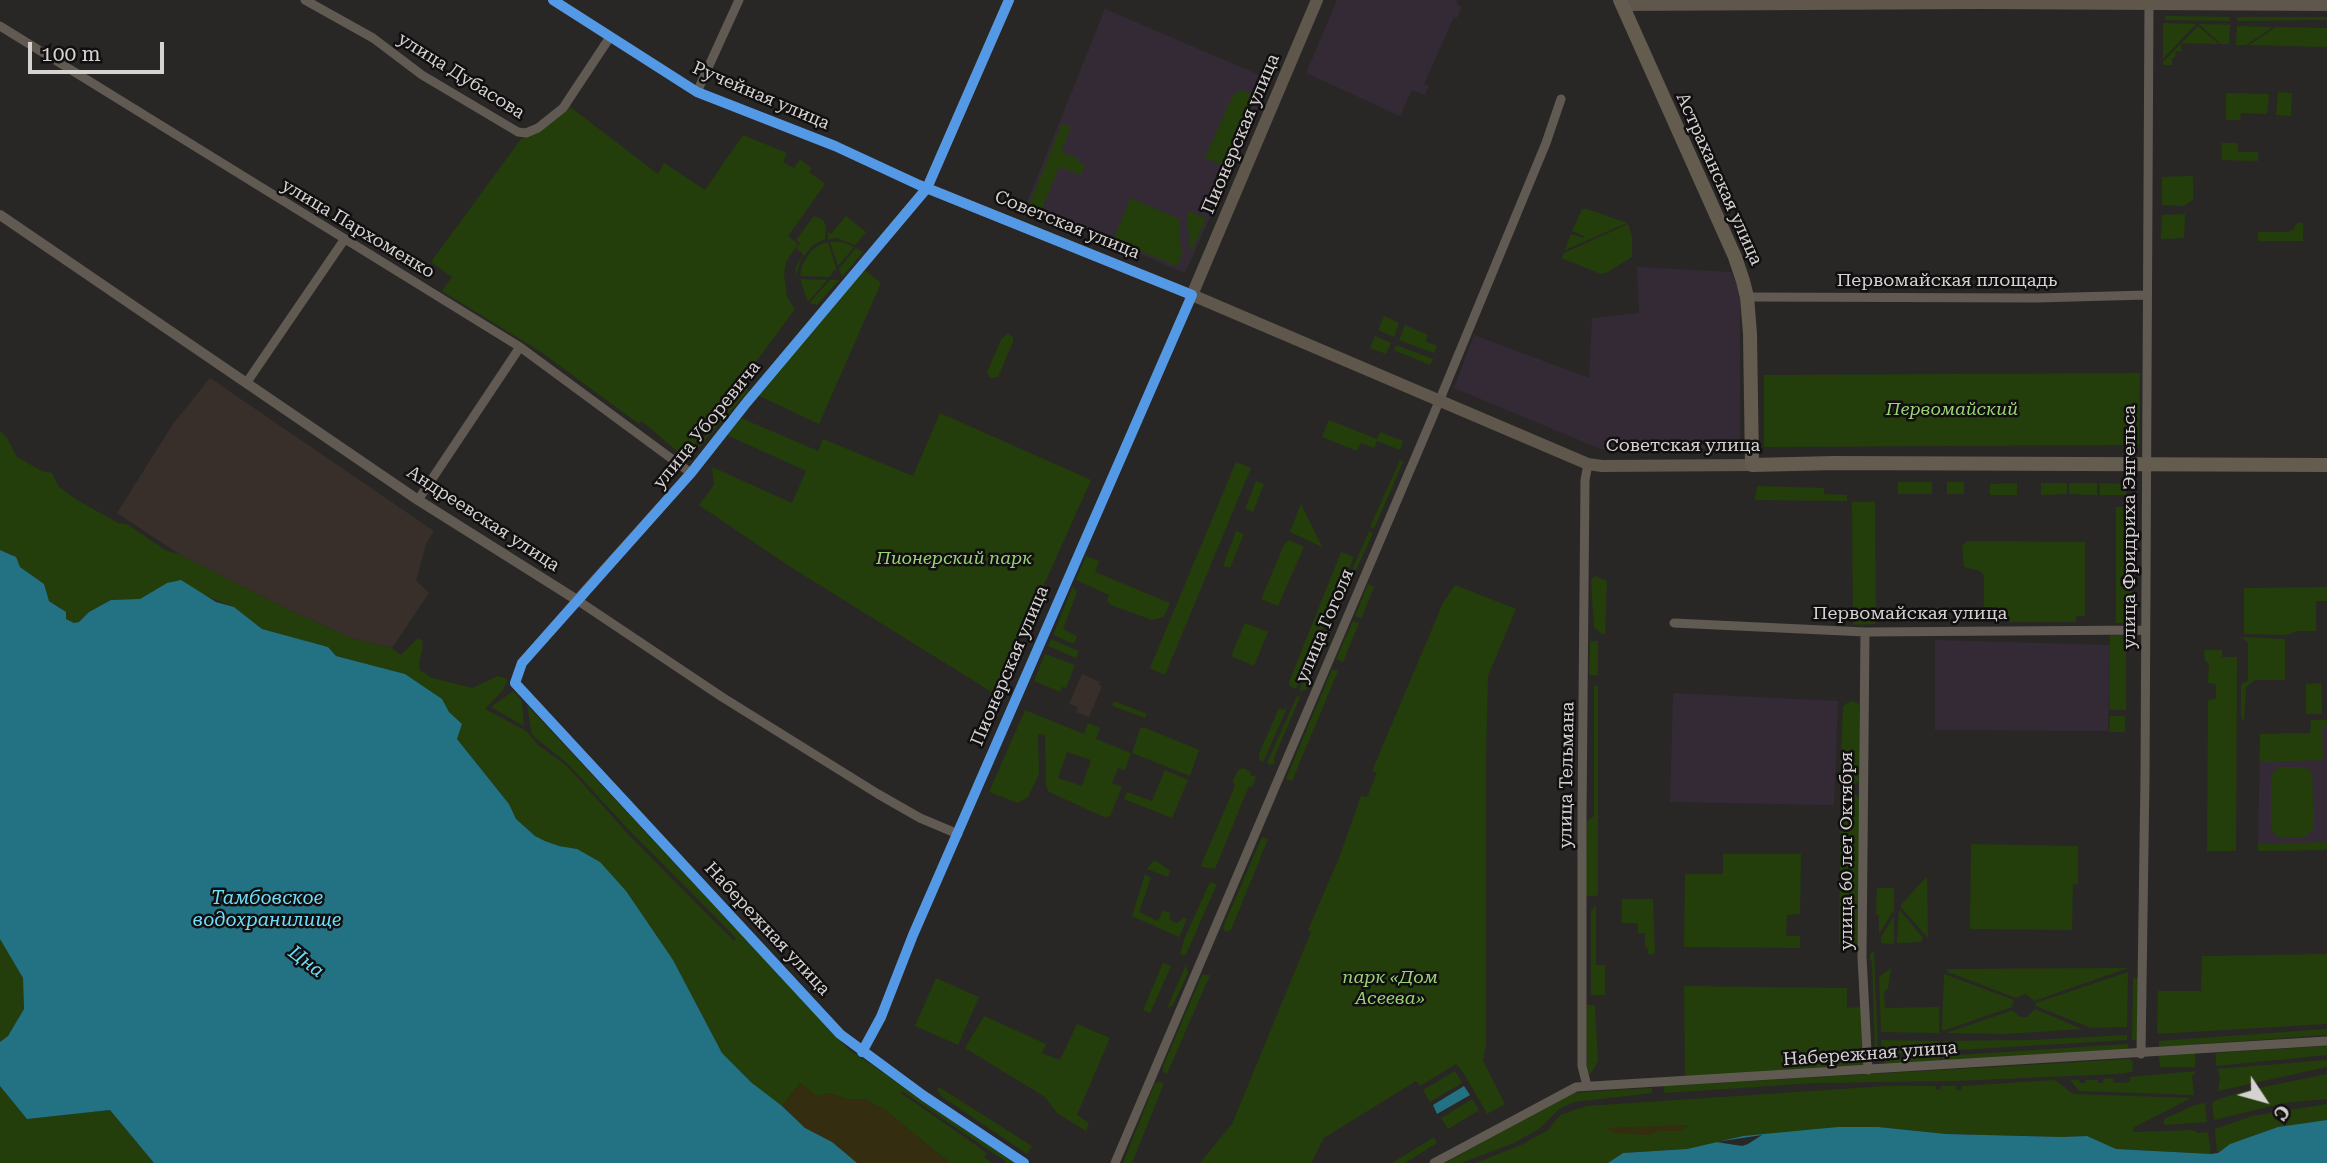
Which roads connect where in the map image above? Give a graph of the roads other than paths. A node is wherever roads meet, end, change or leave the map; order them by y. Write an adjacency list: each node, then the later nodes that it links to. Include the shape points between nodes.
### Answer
1 (305, 0): 11 (street, улица Дубасова, via 373,38 422,75 526,133 563,108)
2 (553, 0): 11 (street, Ручейная улица)
3 (739, 0): 12 (street)
4 (1009, 0): 14 (street, улица Уборевича)
5 (1317, 0): 17 (main road, Пионерская улица)
6 (2149, 1): 8 (main road); 9 (main road); 18 (street, улица Фридриха Энгельса)
7 (1620, 2): 8 (main road); 19 (main road, Астраханская улица, via 1735,257)
8 (1831, 2)
9 (2327, 5)
10 (0, 26): 16 (street, улица Пархоменко)
11 (610, 37): 12 (street, Ручейная улица)
12 (697, 92): 14 (street, Ручейная улица)
13 (1561, 99): 22 (street, улица Гоголя)
14 (928, 188): 17 (street, Советская улица); 27 (street, улица Уборевича)
15 (0, 215): 21 (street, Андреевская улица)
16 (344, 240): 20 (street, улица Пархоменко); 21 (street)
17 (1192, 295): 22 (main road, Советская улица); 34 (street, Пионерская улица)
18 (2147, 295): 19 (street, Первомайская площадь); 26 (street, улица Фридриха Энгельса)
19 (1747, 297): 24 (main road, Астраханская улица)
20 (520, 347): 27 (street, улица Пархоменко); 28 (street)
21 (247, 382): 28 (street, Андреевская улица)
22 (1439, 400): 23 (main road, Советская улица); 41 (street, улица Гоголя)
23 (1588, 464): 24 (main road, Советская улица); 39 (street, улица Тельмана, via 1582,816 1582,1066)
24 (1752, 465): 26 (main road, Советская улица)
25 (2327, 465): 26 (main road, Советская улица)
26 (2146, 466): 31 (street, улица Фридриха Энгельса)
27 (691, 473): 29 (street, улица Уборевича)
28 (418, 500): 29 (street, Андреевская улица)
29 (577, 600): 33 (street, улица Уборевича, via 522,663); 34 (street, Андреевская улица, via 867,787)
30 (1674, 623): 32 (street, Первомайская улица)
31 (2145, 630): 32 (street, Первомайская улица); 37 (street, улица Фридриха Энгельса)
32 (1865, 632): 38 (street, улица 60 лет Октября, via 1862,957)
33 (515, 683): 36 (street, Набережная улица, via 840,1034)
34 (958, 834): 36 (street, Пионерская улица)
35 (2327, 1041): 37 (street, Набережная улица)
36 (862, 1052): 40 (street, Набережная улица)
37 (2141, 1054): 38 (street, Набережная улица)
38 (1868, 1070): 39 (street, Набережная улица)
39 (1587, 1086): 42 (street, Набережная улица, via 1565,1092)
40 (1024, 1163)
41 (1115, 1163)
42 (1434, 1163)

